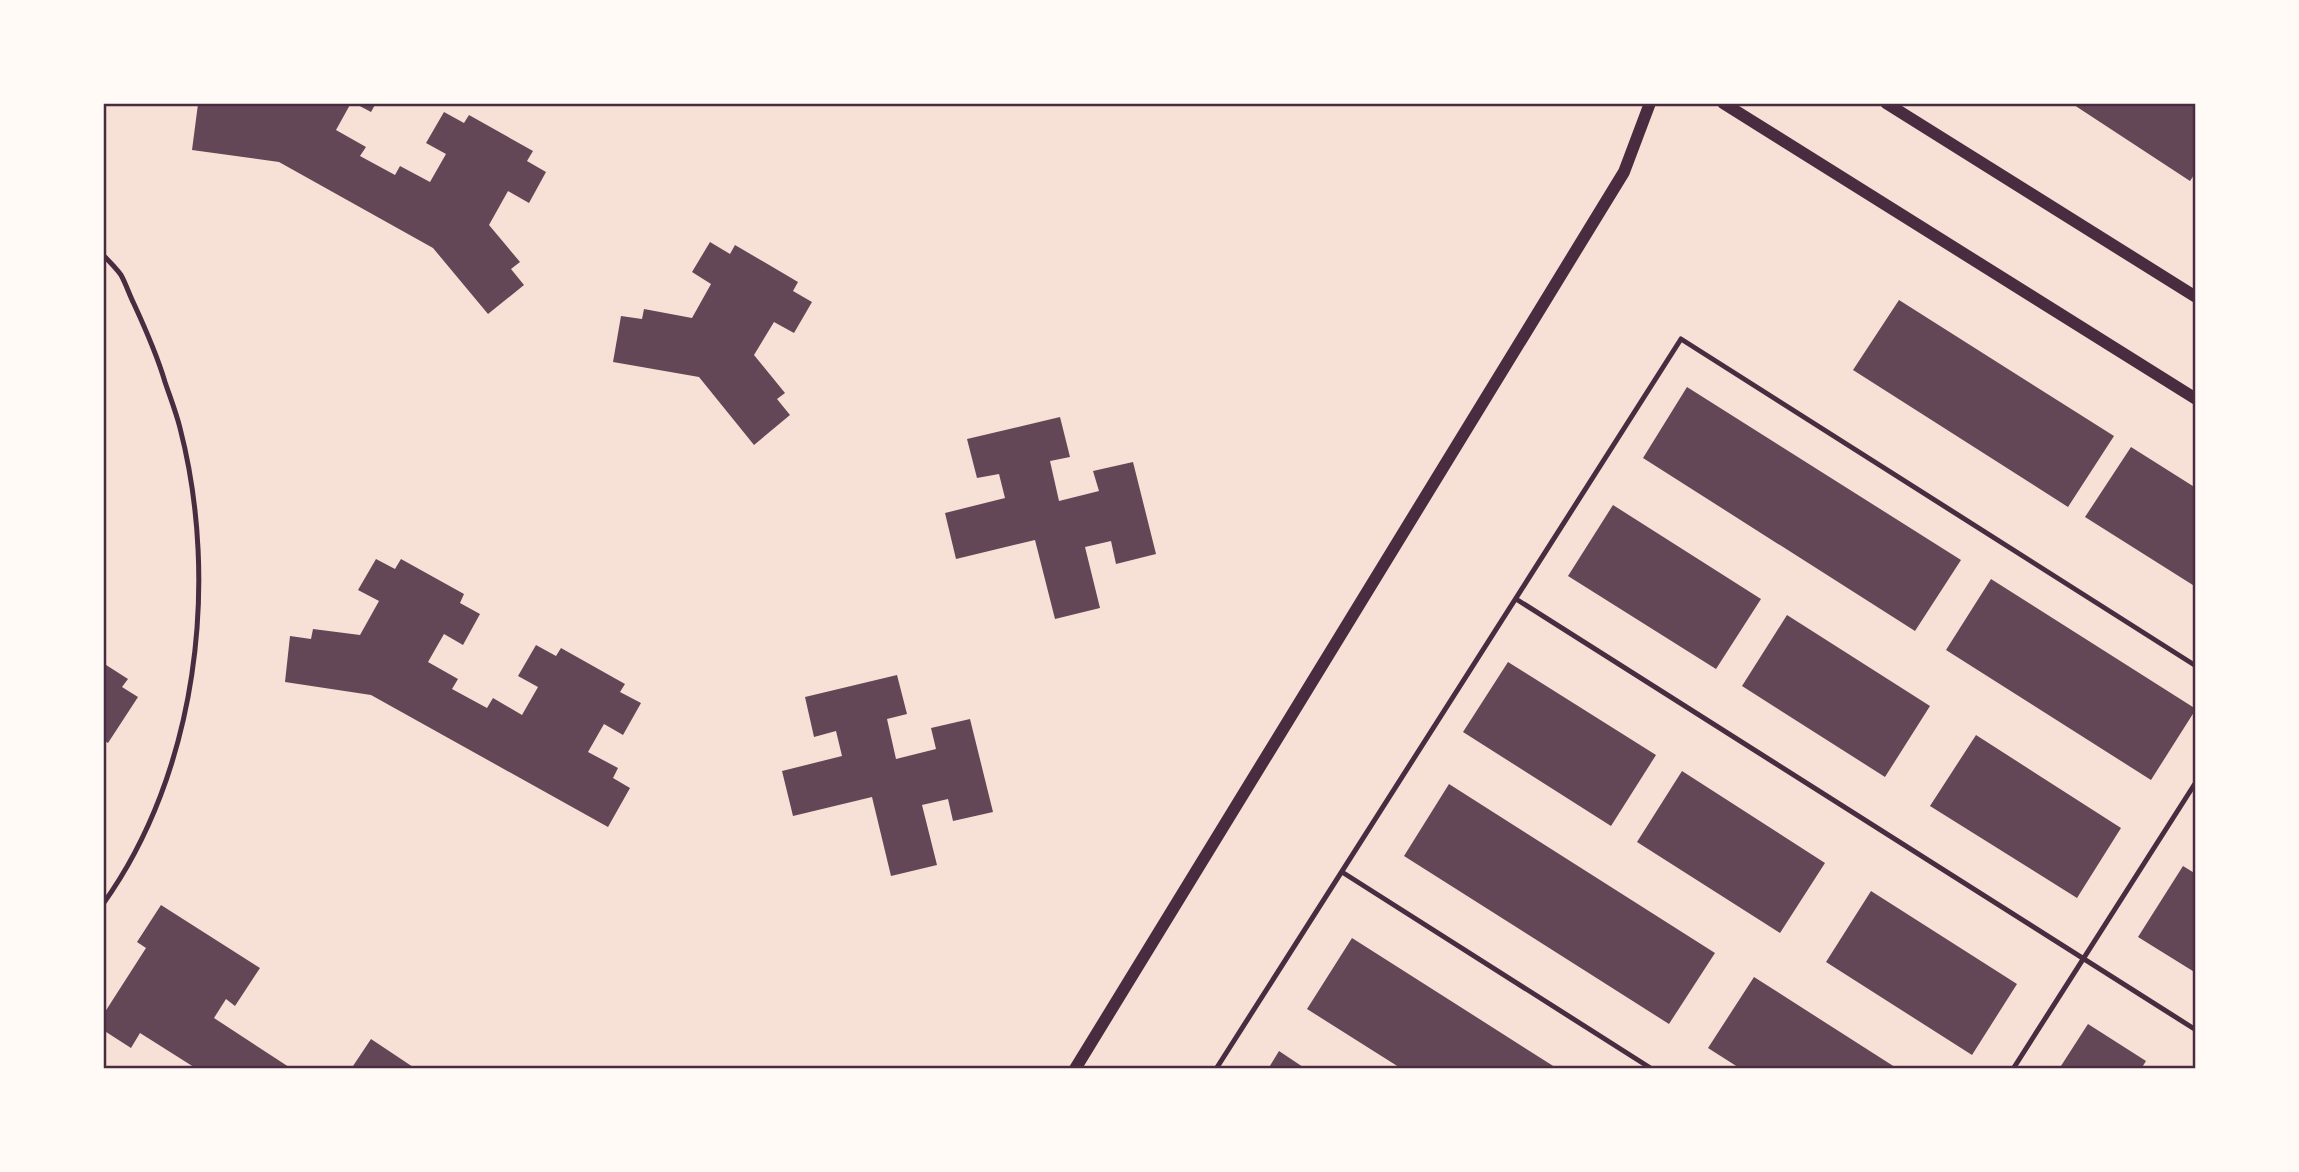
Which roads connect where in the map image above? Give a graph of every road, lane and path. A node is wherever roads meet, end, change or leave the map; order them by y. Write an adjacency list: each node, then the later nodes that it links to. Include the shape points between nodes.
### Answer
1 (1650, 103): 14 (street, via 1624,172)
2 (1723, 103): 6 (street)
3 (1886, 103): 5 (street)
4 (103, 255): 11 (lane, via 120,275 155,350 180,429 195,509 199,592 193,674 177,748 152,818)
5 (2196, 297)
6 (2196, 399)
7 (1516, 599): 8 (lane, via 1681,339); 10 (lane); 12 (lane)
8 (2196, 666)
9 (2196, 782): 12 (lane)
10 (1342, 872): 15 (lane); 16 (lane)
11 (103, 904)
12 (2083, 959): 13 (lane); 17 (lane)
13 (2196, 1030)
14 (1075, 1069)
15 (1216, 1069)
16 (1652, 1069)
17 (2013, 1069)

